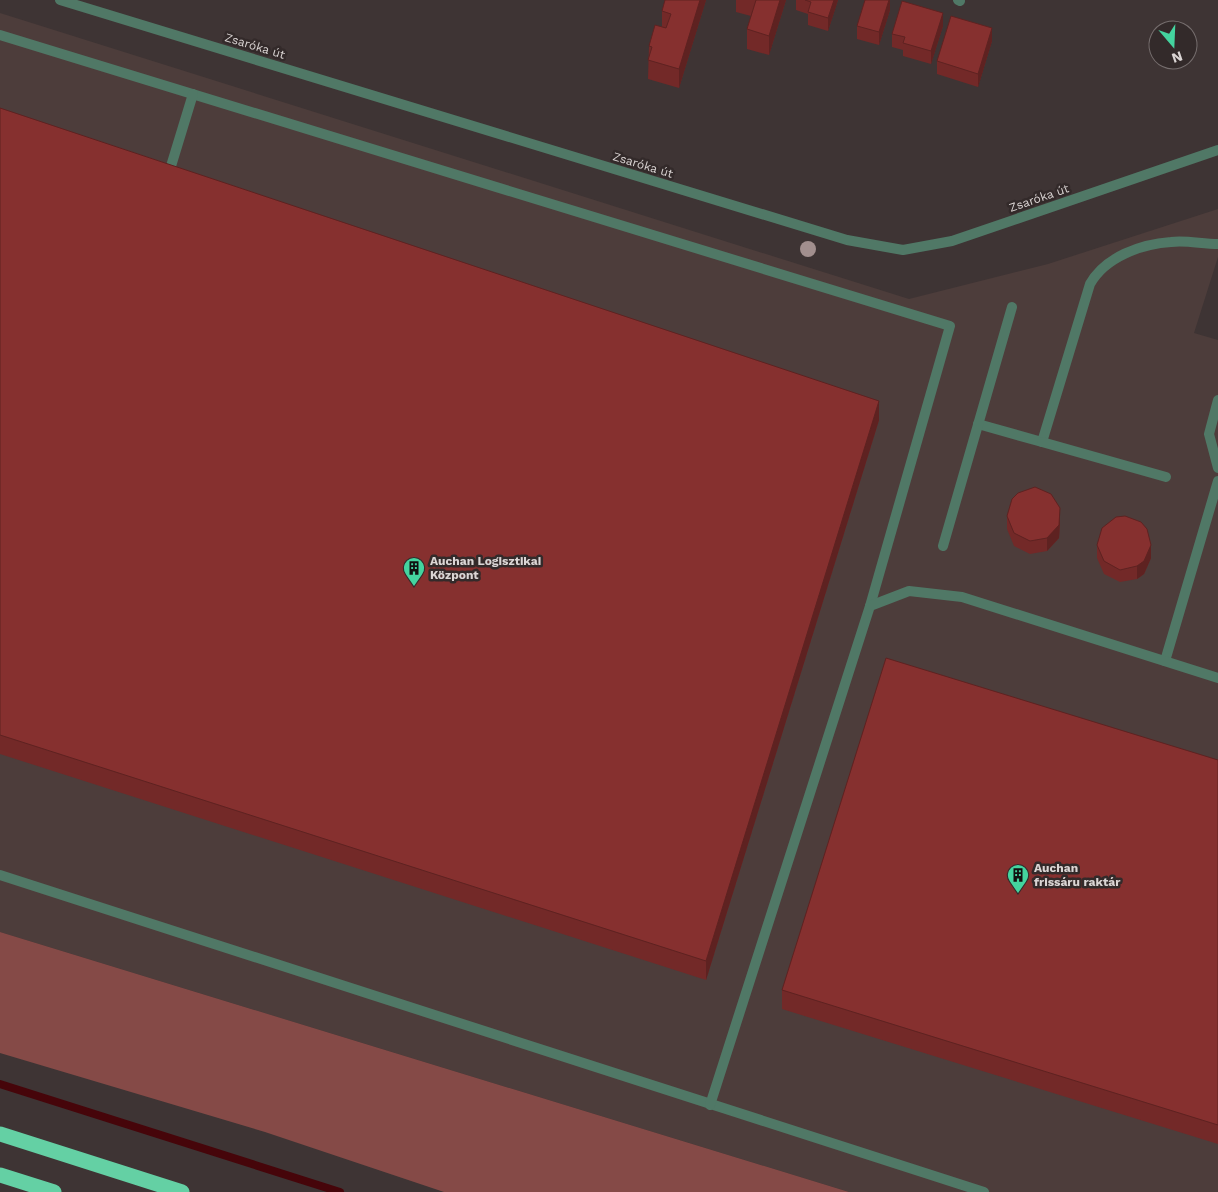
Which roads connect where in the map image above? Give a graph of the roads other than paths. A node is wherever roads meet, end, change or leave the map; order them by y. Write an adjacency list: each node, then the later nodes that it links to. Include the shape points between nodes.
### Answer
1 (60, 0): 4 (lane, Zsaróka út, via 847,240 903,250 952,241)
2 (0, 35): 3 (lane)
3 (193, 94): 5 (lane); 15 (lane, via 950,326)
4 (1218, 150)
5 (166, 182)
6 (1218, 244): 10 (lane, via 1172,241 1151,245 1128,252 1097,272 1090,284)
7 (1012, 307): 9 (lane)
8 (1218, 400): 11 (lane, via 1209,434)
9 (978, 424): 10 (lane); 14 (lane)
10 (1042, 442): 12 (lane)
11 (1218, 468)
12 (1166, 477)
13 (1218, 481): 16 (lane)
14 (943, 546)
15 (870, 606): 16 (lane, via 909,591 962,597); 19 (lane)
16 (1165, 661): 17 (lane)
17 (1218, 678)
18 (0, 875): 19 (lane)
19 (710, 1106): 24 (lane)
20 (0, 1134): 23 (highway)
21 (0, 1175): 22 (highway)
22 (54, 1192)
23 (182, 1192)
24 (984, 1192)

